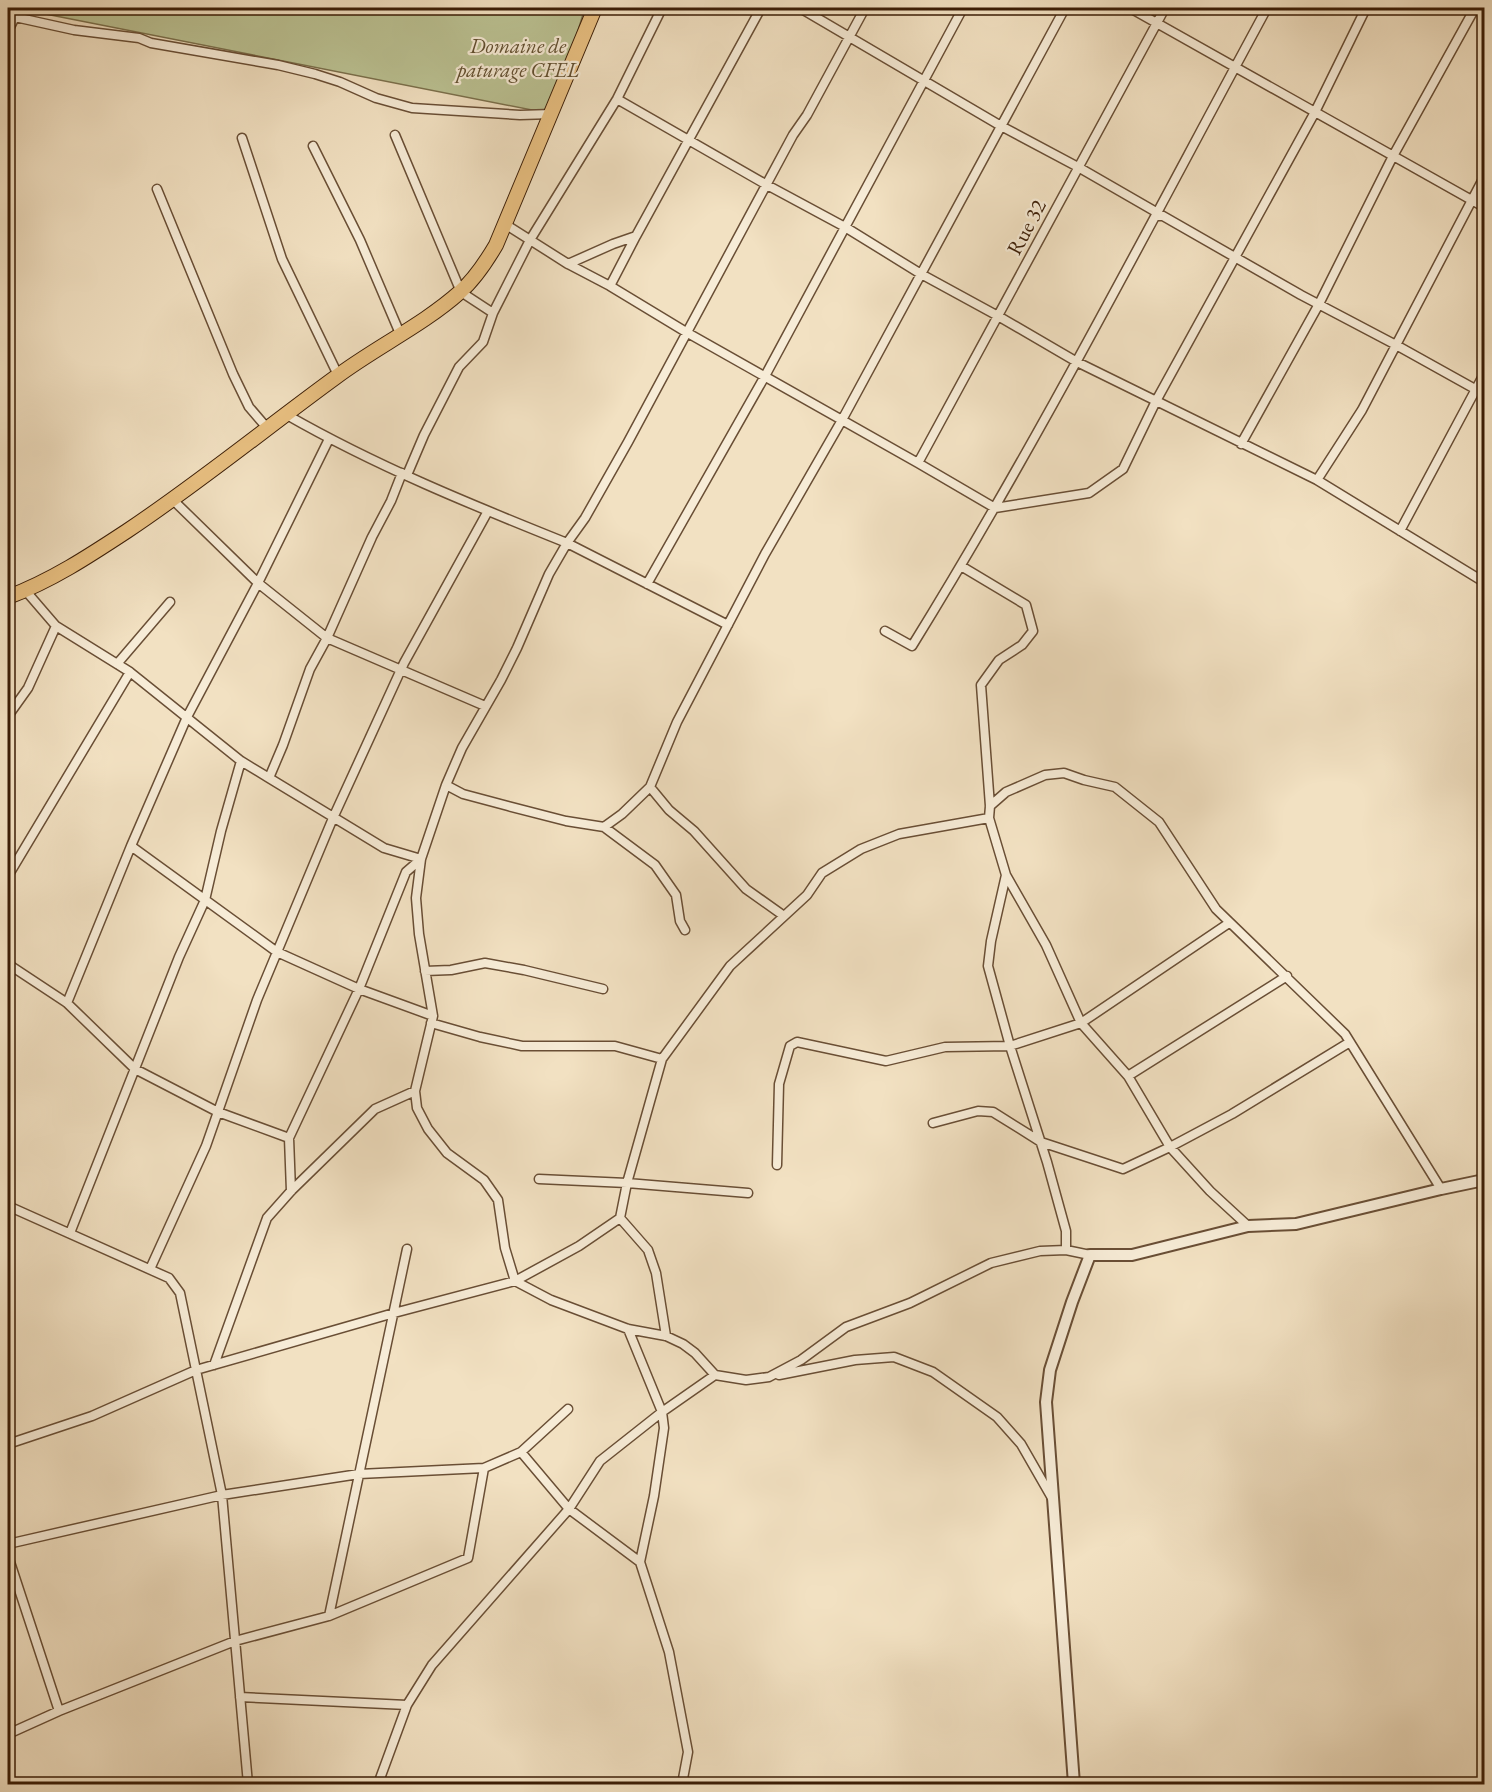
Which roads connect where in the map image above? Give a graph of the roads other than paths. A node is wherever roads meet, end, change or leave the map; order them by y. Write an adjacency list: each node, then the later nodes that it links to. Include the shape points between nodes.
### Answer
1 (17, 8): 15 (street)
2 (595, 8): 23 (main road)
3 (662, 8): 21 (street)
4 (761, 8): 27 (street)
5 (800, 8): 18 (street)
6 (865, 8): 18 (street)
7 (963, 8): 20 (street)
8 (1065, 8): 24 (street)
9 (1130, 8): 16 (street)
10 (1165, 8): 16 (street, Rue 32)
11 (1267, 8): 19 (street)
12 (1366, 8): 22 (street)
13 (1474, 8): 14 (street); 29 (street)
14 (1485, 15)
15 (15, 17): 17 (street); 23 (street, via 296,70 412,108)
16 (1156, 23): 19 (street); 30 (street, Rue 32)
17 (8, 31)
18 (849, 37): 20 (street); 32 (street)
19 (1235, 67): 22 (street); 36 (street)
20 (924, 81): 24 (street); 38 (street)
21 (617, 99): 27 (street); 40 (street)
22 (1315, 112): 29 (street); 41 (street)
23 (552, 114): 37 (main road)
24 (1001, 126): 30 (street); 43 (street)
25 (395, 135): 45 (street)
26 (242, 138): 54 (street, via 282,260)
27 (689, 140): 32 (street); 39 (street)
28 (313, 146): 50 (street, via 360,240)
29 (1393, 156): 34 (street); 46 (street)
30 (1078, 167): 36 (street); 48 (street, Rue 32)
31 (1485, 177): 34 (street)
32 (767, 185): 38 (street); 49 (street)
33 (157, 189): 61 (street, via 233,374 249,406)
34 (1472, 200): 35 (street); 51 (street)
35 (1485, 207)
36 (1159, 215): 41 (street); 52 (street)
37 (505, 224): 40 (street); 45 (main road, via 486,262)
38 (845, 227): 43 (street); 55 (street)
39 (636, 236): 42 (street); 44 (street)
40 (530, 240): 42 (street); 47 (street)
41 (1235, 257): 46 (street); 58 (street)
42 (567, 264): 44 (street)
43 (921, 274): 48 (street); 60 (street)
44 (610, 286): 49 (street)
45 (461, 292): 47 (street); 50 (main road)
46 (1319, 304): 51 (street); 63 (street)
47 (494, 314): 65 (street, via 483,342 459,367)
48 (998, 316): 52 (street); 64 (street, Rue 32)
49 (686, 332): 55 (street); 71 (street)
50 (401, 336): 54 (main road)
51 (1396, 345): 56 (street); 66 (street, via 1362,410)
52 (1077, 362): 58 (street); 68 (street)
53 (1485, 374): 56 (street)
54 (338, 375): 59 (main road)
55 (765, 376): 60 (street); 76 (street)
56 (1476, 390): 57 (street); 70 (street)
57 (1485, 394)
58 (1155, 401): 63 (street); 68 (street, via 1123,469 1089,493)
59 (287, 415): 61 (main road); 62 (street)
60 (842, 420): 64 (street); 80 (street)
61 (268, 429): 67 (main road)
62 (329, 439): 65 (street); 75 (street)
63 (1241, 444): 66 (street)
64 (918, 463): 68 (street)
65 (405, 474): 69 (street); 83 (street)
66 (1317, 480): 70 (street)
67 (173, 501): 75 (street); 77 (main road, via 76,565)
68 (995, 508): 72 (street)
69 (488, 511): 71 (street); 85 (street)
70 (1400, 531): 74 (street)
71 (567, 543): 76 (street); 87 (street)
72 (961, 567): 82 (street, via 912,646); 94 (street, via 1026,605 1034,631 1022,645 999,660 981,685)
73 (1485, 570): 74 (street)
74 (1482, 581)
75 (258, 583): 83 (street); 89 (street)
76 (647, 584): 80 (street)
77 (25, 590): 78 (main road); 81 (street)
78 (8, 597)
79 (170, 602): 84 (street)
80 (728, 625): 93 (street, via 676,722)
81 (56, 626): 84 (street); 88 (street, via 28,688)
82 (885, 631)
83 (327, 639): 85 (street); 91 (street, via 310,669)
84 (117, 664): 86 (street)
85 (400, 671): 87 (street); 95 (street)
86 (130, 672): 89 (street); 101 (street)
87 (485, 706): 92 (street)
88 (8, 716)
89 (187, 717): 90 (street); 98 (street)
90 (241, 761): 91 (street); 102 (street)
91 (269, 778): 95 (street)
92 (446, 785): 97 (street, via 507,806); 99 (street)
93 (650, 787): 97 (street); 103 (street, via 746,889)
94 (990, 807): 96 (street); 104 (street, via 1006,792 1045,775 1064,773 1115,787 1159,822 1216,909)
95 (333, 818): 99 (street, via 384,848); 106 (street)
96 (989, 818): 100 (street); 103 (street, via 899,834 861,849 822,873 807,895)
97 (604, 827): 105 (street, via 655,865 676,895)
98 (130, 846): 102 (street); 112 (street)
99 (421, 859): 108 (street, via 416,898); 110 (street, via 406,872)
100 (1006, 875): 114 (street, via 1046,945); 116 (street, via 988,966)
101 (8, 876)
102 (205, 900): 106 (street); 118 (street)
103 (784, 916): 117 (street, via 730,966)
104 (1229, 922): 109 (street); 114 (street)
105 (685, 930)
106 (278, 952): 110 (street); 121 (street)
107 (8, 964): 112 (street)
108 (425, 971): 111 (street, via 485,963); 113 (street)
109 (1287, 976): 115 (street); 119 (street)
110 (359, 989): 113 (street); 123 (street)
111 (603, 989)
112 (67, 1003): 118 (street)
113 (432, 1020): 117 (street, via 480,1037 522,1046 615,1046); 120 (street)
114 (1081, 1023): 116 (street); 119 (street)
115 (1350, 1042): 125 (street); 130 (street)
116 (1010, 1046): 124 (street); 126 (street, via 945,1047 886,1061 797,1042 790,1046 779,1084)
117 (662, 1059): 129 (street)
118 (135, 1069): 121 (street); 136 (street)
119 (1128, 1076): 125 (street)
120 (415, 1091): 131 (street, via 375,1109); 141 (street, via 417,1108 428,1129 447,1153 484,1180 498,1200 505,1248)
121 (218, 1112): 123 (street); 140 (street)
122 (933, 1123): 124 (street, via 978,1111 993,1112)
123 (289, 1138): 131 (street)
124 (1041, 1142): 125 (street, via 1123,1169); 138 (street, via 1066,1231)
125 (1170, 1147): 135 (street)
126 (777, 1165)
127 (539, 1179): 129 (street)
128 (1485, 1180): 130 (street)
129 (627, 1183): 132 (street); 134 (street)
130 (1441, 1188): 135 (street, via 1296,1224)
131 (291, 1191): 145 (street, via 267,1218)
132 (748, 1193)
133 (8, 1206): 136 (street)
134 (620, 1218): 141 (street); 144 (street, via 648,1250 656,1273)
135 (1248, 1226): 139 (street, via 1132,1256)
136 (70, 1233): 140 (street)
137 (407, 1249): 142 (street)
138 (1066, 1250): 139 (street); 148 (street, via 1040,1251 991,1263 910,1303 846,1327 801,1360)
139 (1090, 1255): 156 (street, via 1050,1371 1046,1402)
140 (150, 1269): 146 (street, via 169,1278 180,1293)
141 (515, 1281): 142 (street); 143 (street, via 551,1300)
142 (393, 1313): 145 (street); 154 (street)
143 (628, 1329): 144 (street); 150 (street)
144 (666, 1336): 147 (street, via 695,1353)
145 (214, 1365): 146 (street)
146 (196, 1370): 151 (street, via 92,1416); 155 (street)
147 (715, 1375): 148 (street, via 746,1380); 150 (street)
148 (769, 1377): 156 (street, via 855,1360 894,1357 933,1372 997,1417 1021,1444)
149 (568, 1408): 152 (street)
150 (662, 1412): 157 (street, via 600,1461); 160 (street, via 664,1428 656,1485)
151 (8, 1444)
152 (521, 1452): 153 (street); 157 (street)
153 (484, 1468): 154 (street); 161 (street, via 468,1558)
154 (359, 1474): 155 (street); 161 (street)
155 (222, 1495): 158 (street); 162 (street)
156 (1053, 1501): 170 (street)
157 (570, 1509): 160 (street); 164 (street, via 432,1665)
158 (8, 1544)
159 (8, 1556): 165 (street)
160 (640, 1562): 169 (street, via 669,1652 688,1752)
161 (329, 1616): 162 (street)
162 (235, 1641): 163 (street); 165 (street)
163 (240, 1697): 164 (street); 167 (street)
164 (407, 1705): 168 (street)
165 (59, 1711): 166 (street)
166 (8, 1734)
167 (248, 1785)
168 (378, 1785)
169 (682, 1785)
170 (1074, 1785)

